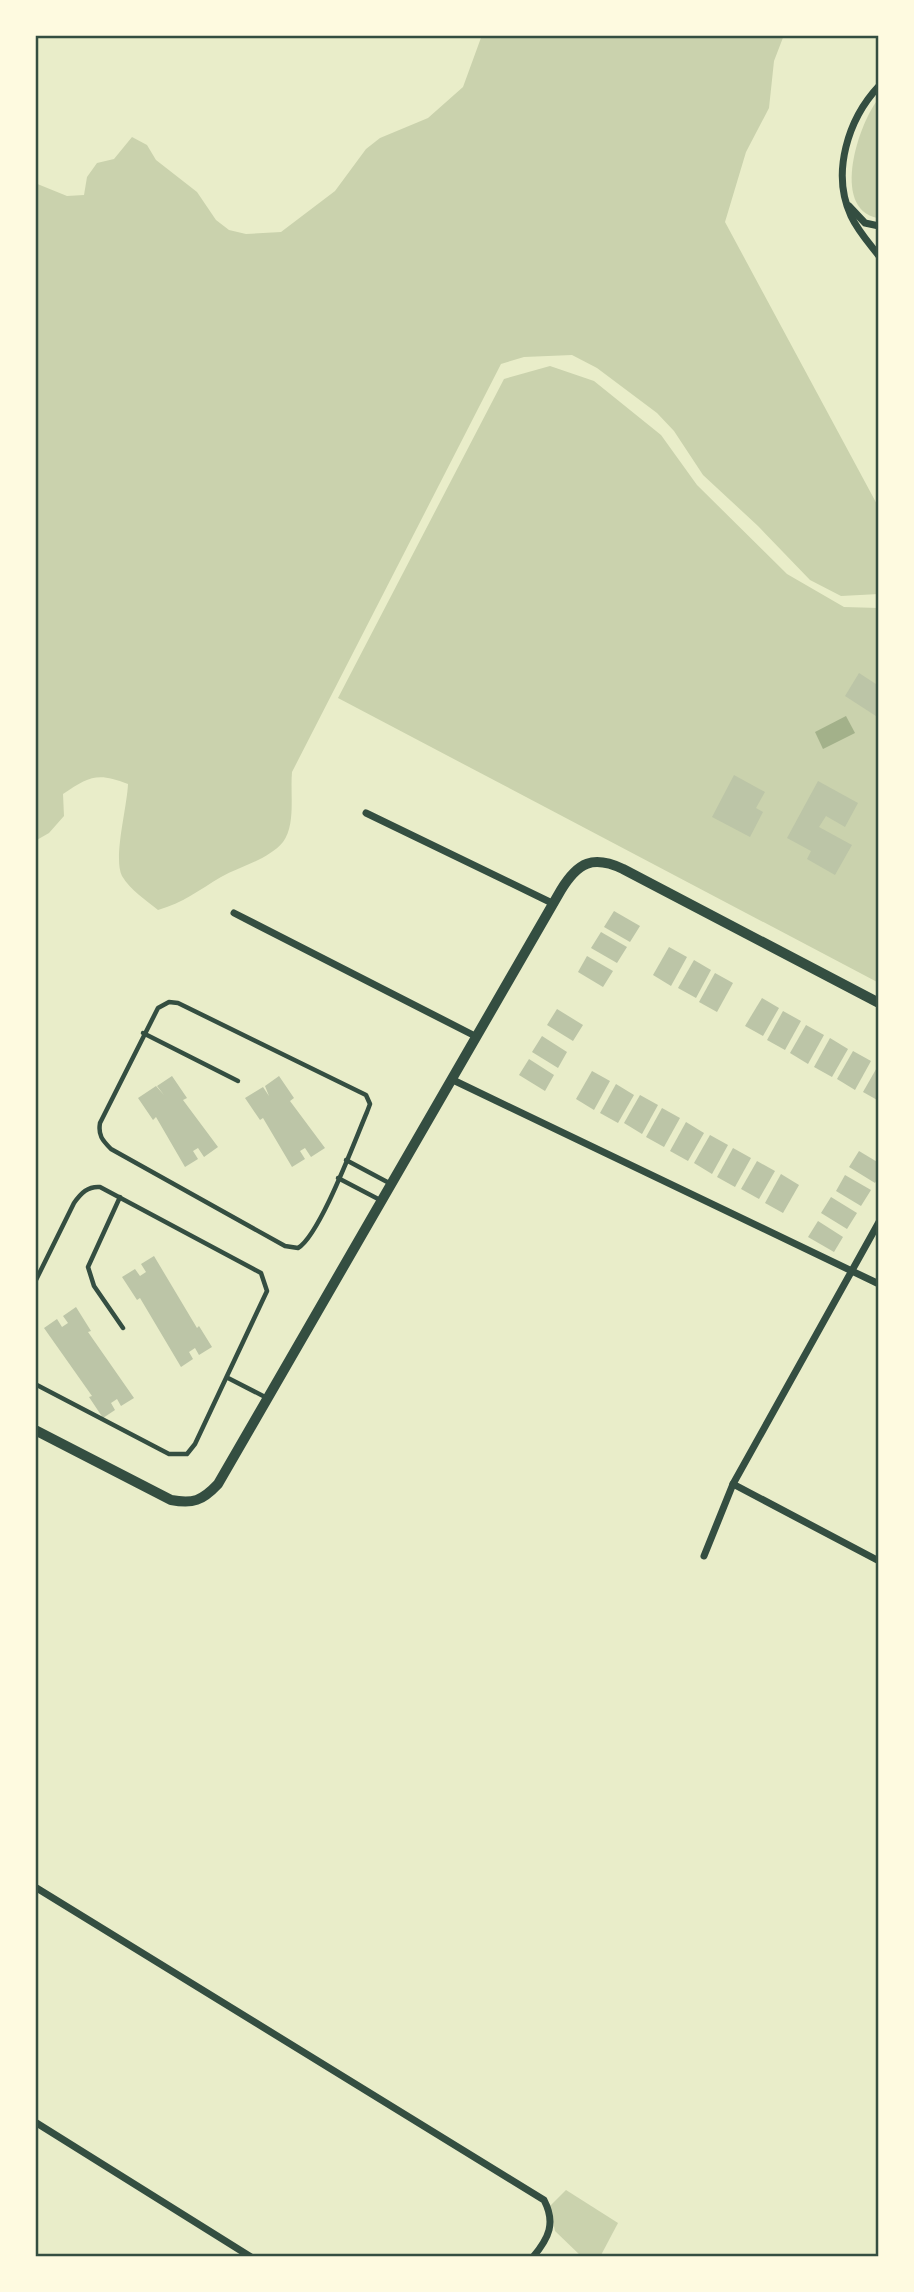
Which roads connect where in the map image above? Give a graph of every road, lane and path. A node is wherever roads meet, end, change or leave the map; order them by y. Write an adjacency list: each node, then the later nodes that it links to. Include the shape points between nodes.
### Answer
1 (879, 86): 2 (street, via 858,115 845,148)
2 (846, 203): 3 (street, via 865,223); 4 (street)
3 (879, 226)
4 (879, 256)
5 (366, 813): 6 (street)
6 (554, 904): 8 (street, via 572,873 604,860); 10 (street)
7 (234, 913): 10 (street)
8 (879, 1003)
9 (143, 1033): 12 (lane); 13 (lane, via 158,1008 178,1003 359,1090 370,1104); 14 (lane, via 100,1123 99,1133 111,1149 285,1246 298,1248 311,1236)
10 (478, 1038): 11 (street)
11 (453, 1080): 15 (street); 19 (street)
12 (238, 1081)
13 (346, 1160): 14 (lane); 15 (lane)
14 (338, 1178): 17 (lane)
15 (392, 1184): 17 (street)
16 (120, 1197): 20 (lane, via 93,1186 80,1194); 22 (lane, via 88,1267 94,1286); 23 (lane, via 261,1273 267,1291)
17 (382, 1201): 25 (street)
18 (879, 1222): 19 (street)
19 (850, 1270): 21 (street); 27 (street)
20 (35, 1282)
21 (879, 1284)
22 (123, 1328)
23 (228, 1378): 24 (lane, via 195,1444 187,1454 178,1456); 25 (lane)
24 (35, 1384)
25 (268, 1399): 26 (street, via 218,1484 205,1498 190,1504 171,1500)
26 (35, 1430)
27 (733, 1484): 28 (street); 29 (street)
28 (704, 1556)
29 (879, 1561)
30 (35, 1887): 34 (street, via 544,2200 551,2227)
31 (35, 2122): 32 (street)
32 (242, 2254): 33 (street)
33 (251, 2257)
34 (533, 2257)

